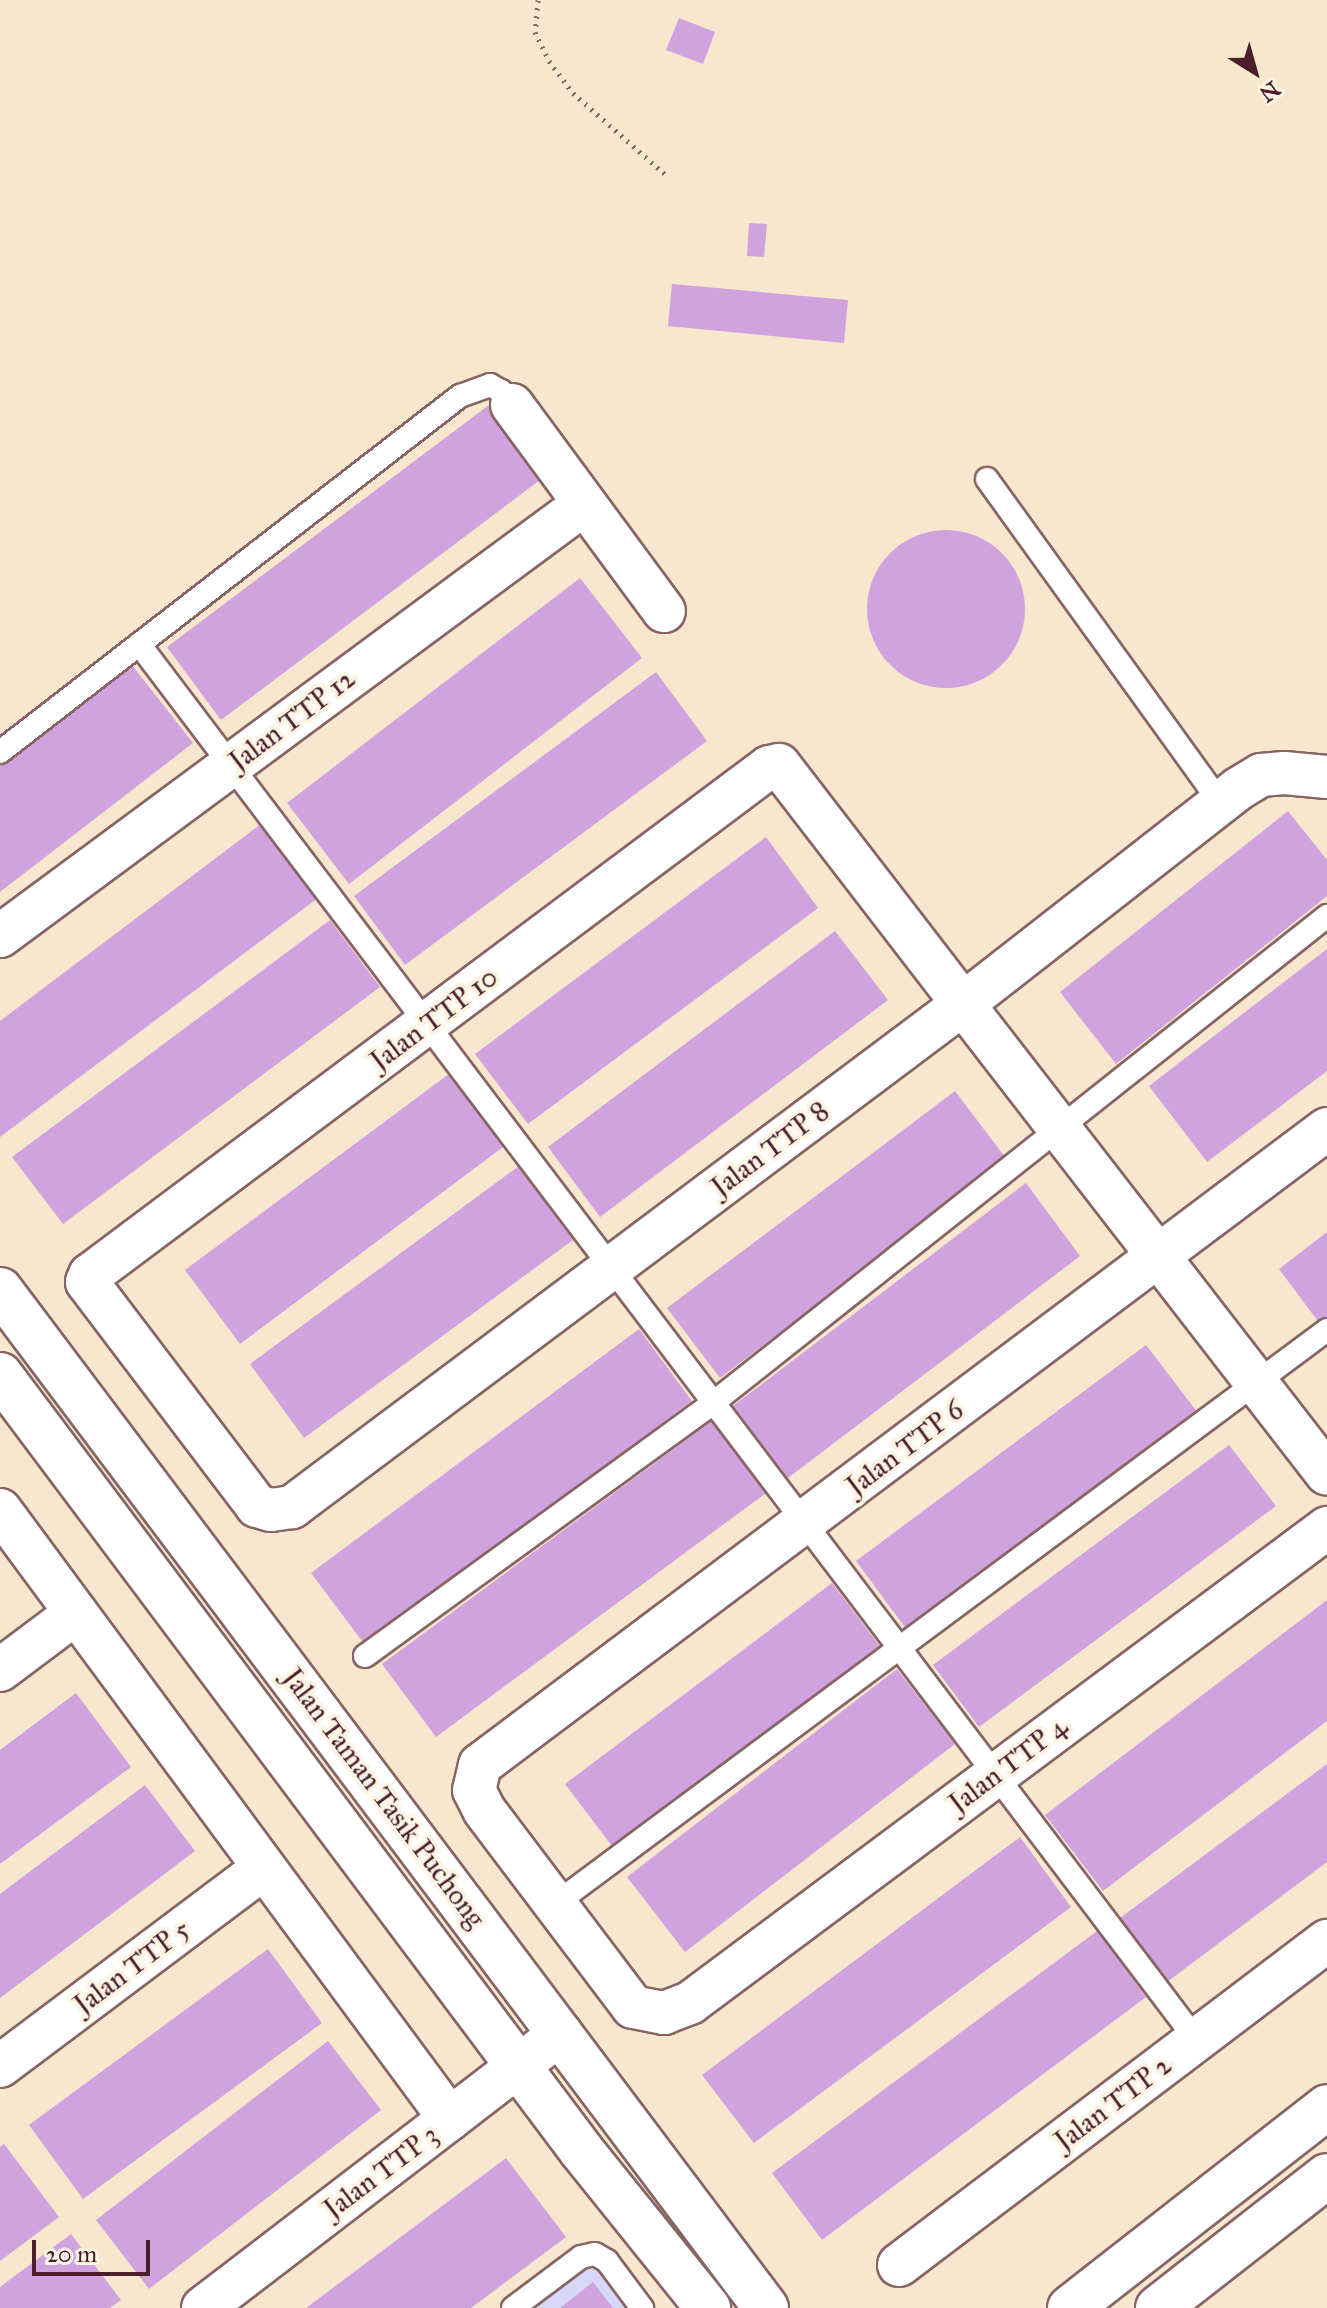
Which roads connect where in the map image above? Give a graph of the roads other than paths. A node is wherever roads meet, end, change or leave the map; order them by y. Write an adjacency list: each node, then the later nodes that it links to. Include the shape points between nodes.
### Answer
1 (512, 405): 3 (street); 5 (lane, via 490,385 460,396)
2 (987, 479): 9 (lane)
3 (584, 504): 4 (street); 7 (street, Jalan TTP 12)
4 (664, 611)
5 (139, 644): 6 (lane); 7 (lane)
6 (0, 752)
7 (231, 765): 11 (street, Jalan TTP 12); 13 (lane)
8 (1327, 777): 9 (street, Jalan TTP 8, via 1261,775)
9 (1220, 802): 12 (street, Jalan TTP 8)
10 (1327, 916): 14 (lane)
11 (0, 936)
12 (963, 1004): 13 (street, Jalan TTP 10, via 779,765 769,767); 14 (street); 17 (street, Jalan TTP 8)
13 (427, 1024): 17 (lane); 25 (street, Jalan TTP 10, via 90,1275 90,1289 257,1506)
14 (1058, 1126): 16 (street); 22 (lane)
15 (1327, 1129): 16 (street, Jalan TTP 6)
16 (1159, 1258): 21 (street); 26 (street, Jalan TTP 6)
17 (612, 1267): 22 (lane); 25 (street, Jalan TTP 8, via 292,1507)
18 (0, 1290): 28 (street, Jalan Taman Tasik Puchong)
19 (1327, 1330): 21 (lane)
20 (0, 1375): 29 (street, Jalan Taman Tasik Puchong)
21 (1257, 1383): 23 (street); 31 (lane)
22 (713, 1403): 26 (lane); 32 (lane)
23 (1327, 1474)
24 (0, 1510): 30 (street)
25 (271, 1510)
26 (805, 1523): 31 (lane); 36 (street, Jalan TTP 6, via 480,1765 474,1790 484,1810)
27 (1327, 1528): 34 (street, Jalan TTP 4)
28 (208, 1566): 29 (street); 38 (street, Jalan Taman Tasik Puchong)
29 (165, 1596): 40 (street, Jalan Taman Tasik Puchong)
30 (76, 1613): 33 (street); 35 (street)
31 (899, 1648): 34 (lane); 36 (lane)
32 (365, 1656)
33 (0, 1670)
34 (995, 1775): 36 (street, Jalan TTP 4, via 690,2003 664,2013 633,2007); 39 (lane)
35 (264, 1868): 41 (street, Jalan TTP 5); 43 (street)
36 (555, 1904)
37 (1327, 1941): 39 (street, Jalan TTP 2)
38 (561, 2033): 40 (street, Jalan TTP 3); 50 (street, Jalan Taman Tasik Puchong)
39 (1197, 2041): 45 (street, Jalan TTP 2)
40 (520, 2065): 43 (street, Jalan TTP 3); 49 (street, Jalan Taman Tasik Puchong)
41 (0, 2066)
42 (1327, 2107): 51 (street)
43 (450, 2119): 46 (street, Jalan TTP 3)
44 (1327, 2176): 52 (street)
45 (899, 2265)
46 (203, 2308)
47 (513, 2308): 48 (lane, via 581,2257 595,2254 607,2261)
48 (642, 2308)
49 (708, 2308)
50 (766, 2308)
51 (1070, 2308)
52 (1158, 2308)

